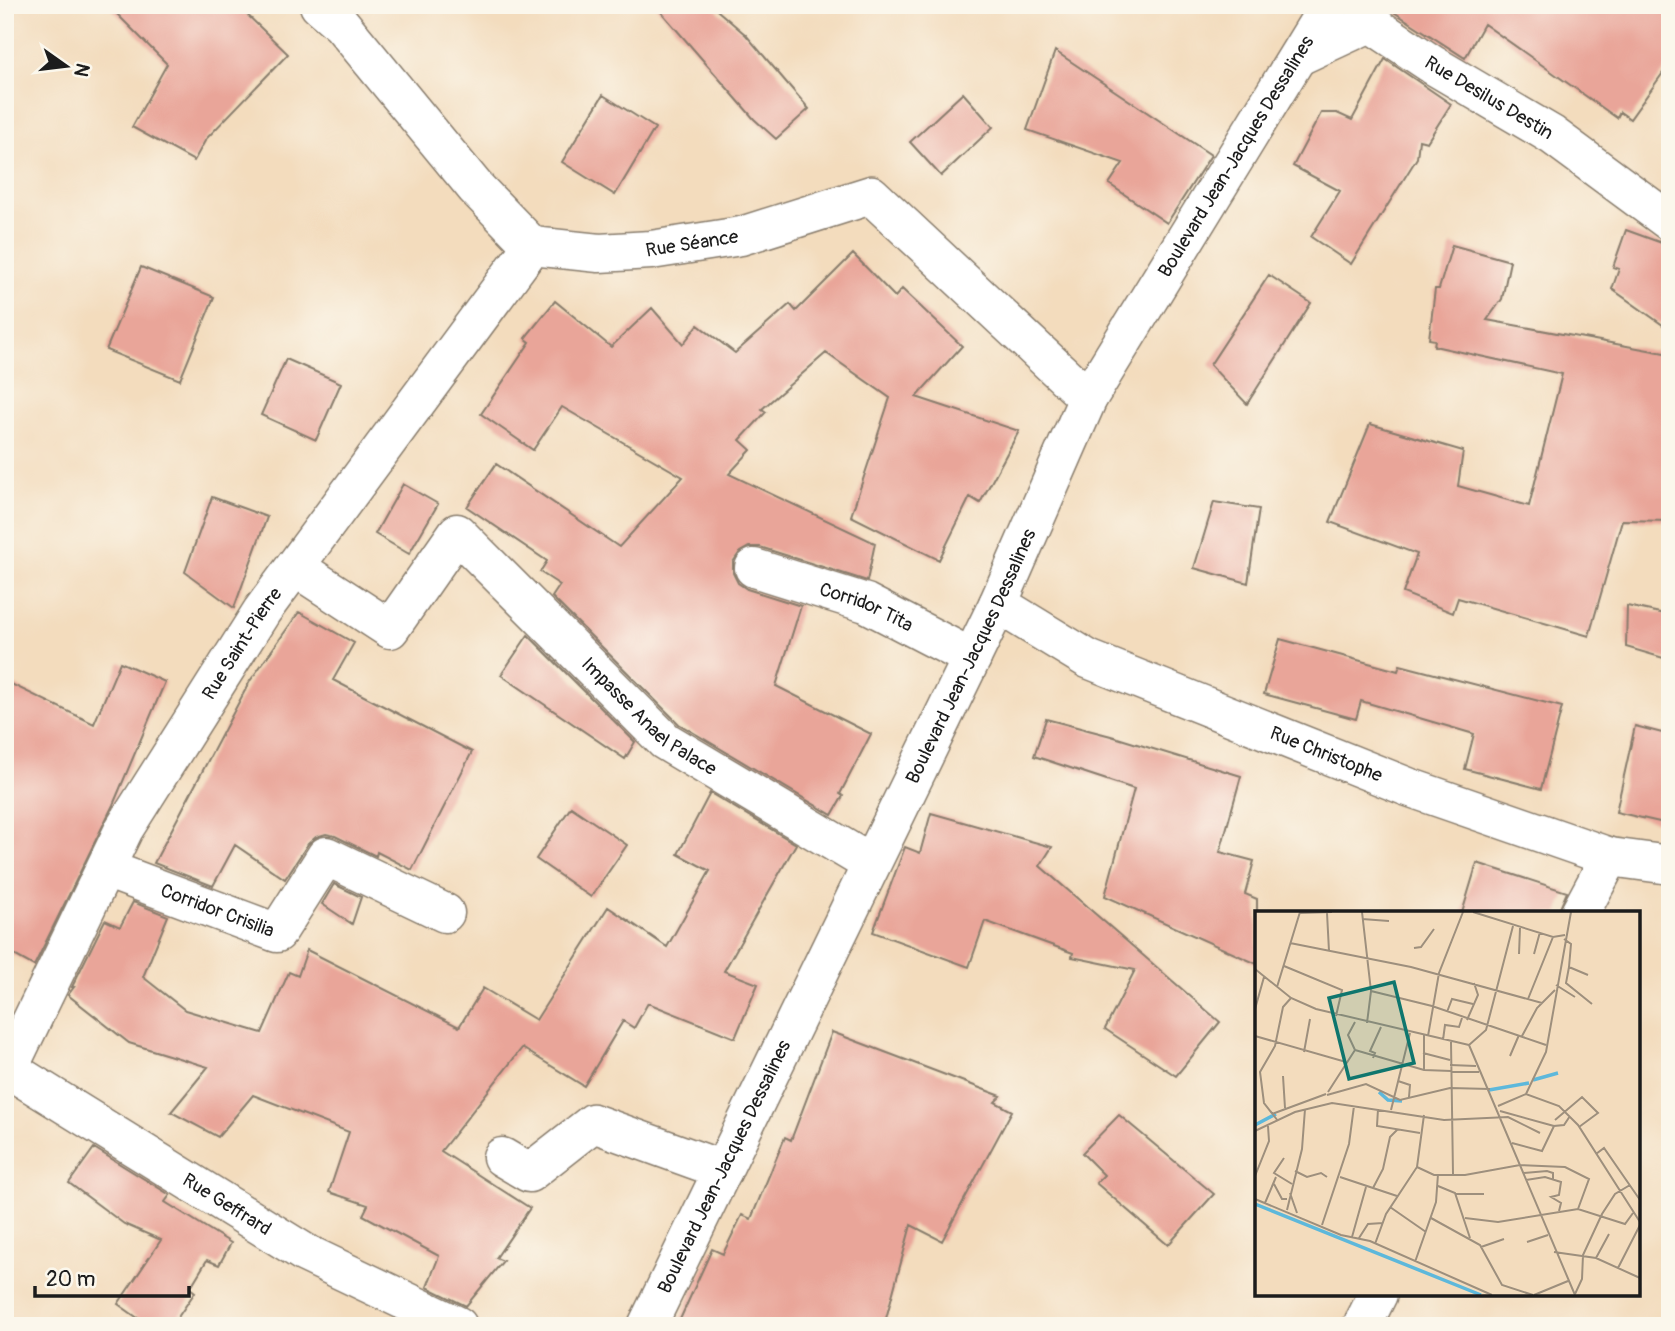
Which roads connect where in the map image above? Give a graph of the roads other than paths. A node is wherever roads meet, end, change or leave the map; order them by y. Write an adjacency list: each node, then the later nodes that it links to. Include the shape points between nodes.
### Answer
1 (1329, 5): 3 (street, Boulevard Jean-Jacques Dessalines)
2 (337, 12): 5 (street, via 475,187)
3 (1298, 56): 4 (street, Rue Desilus Destin, via 1370,23 1552,135); 6 (street, Boulevard Jean-Jacques Dessalines)
4 (1670, 222)
5 (532, 246): 6 (street, Rue Séance, via 600,253 677,246 741,236 871,195); 7 (street, Rue Saint-Pierre)
6 (1088, 398): 9 (street, Boulevard Jean-Jacques Dessalines)
7 (295, 567): 12 (street, Impasse Anael Palace, via 390,628 457,533 665,741); 14 (street, Rue Saint-Pierre, via 262,611 124,829)
8 (754, 568): 10 (street, Corridor Tita, via 866,603)
9 (998, 604): 10 (street, Boulevard Jean-Jacques Dessalines); 11 (street, Rue Christophe, via 1087,659 1408,787)
10 (972, 658): 12 (street, Boulevard Jean-Jacques Dessalines)
11 (1610, 858): 13 (street, Rue Christophe); 15 (street)
12 (871, 864): 19 (street, Boulevard Jean-Jacques Dessalines)
13 (1670, 864)
14 (106, 869): 16 (street, Corridor Crisilia, via 277,933 326,856); 17 (street, Rue Saint-Pierre)
15 (1581, 911)
16 (445, 913)
17 (6, 1070): 21 (street, Rue Geffrard, via 305,1253)
18 (502, 1157): 19 (street, via 529,1173 593,1122)
19 (723, 1170): 22 (street, Boulevard Jean-Jacques Dessalines)
20 (1377, 1296): 23 (street)
21 (457, 1326)
22 (647, 1326)
23 (1362, 1326)

